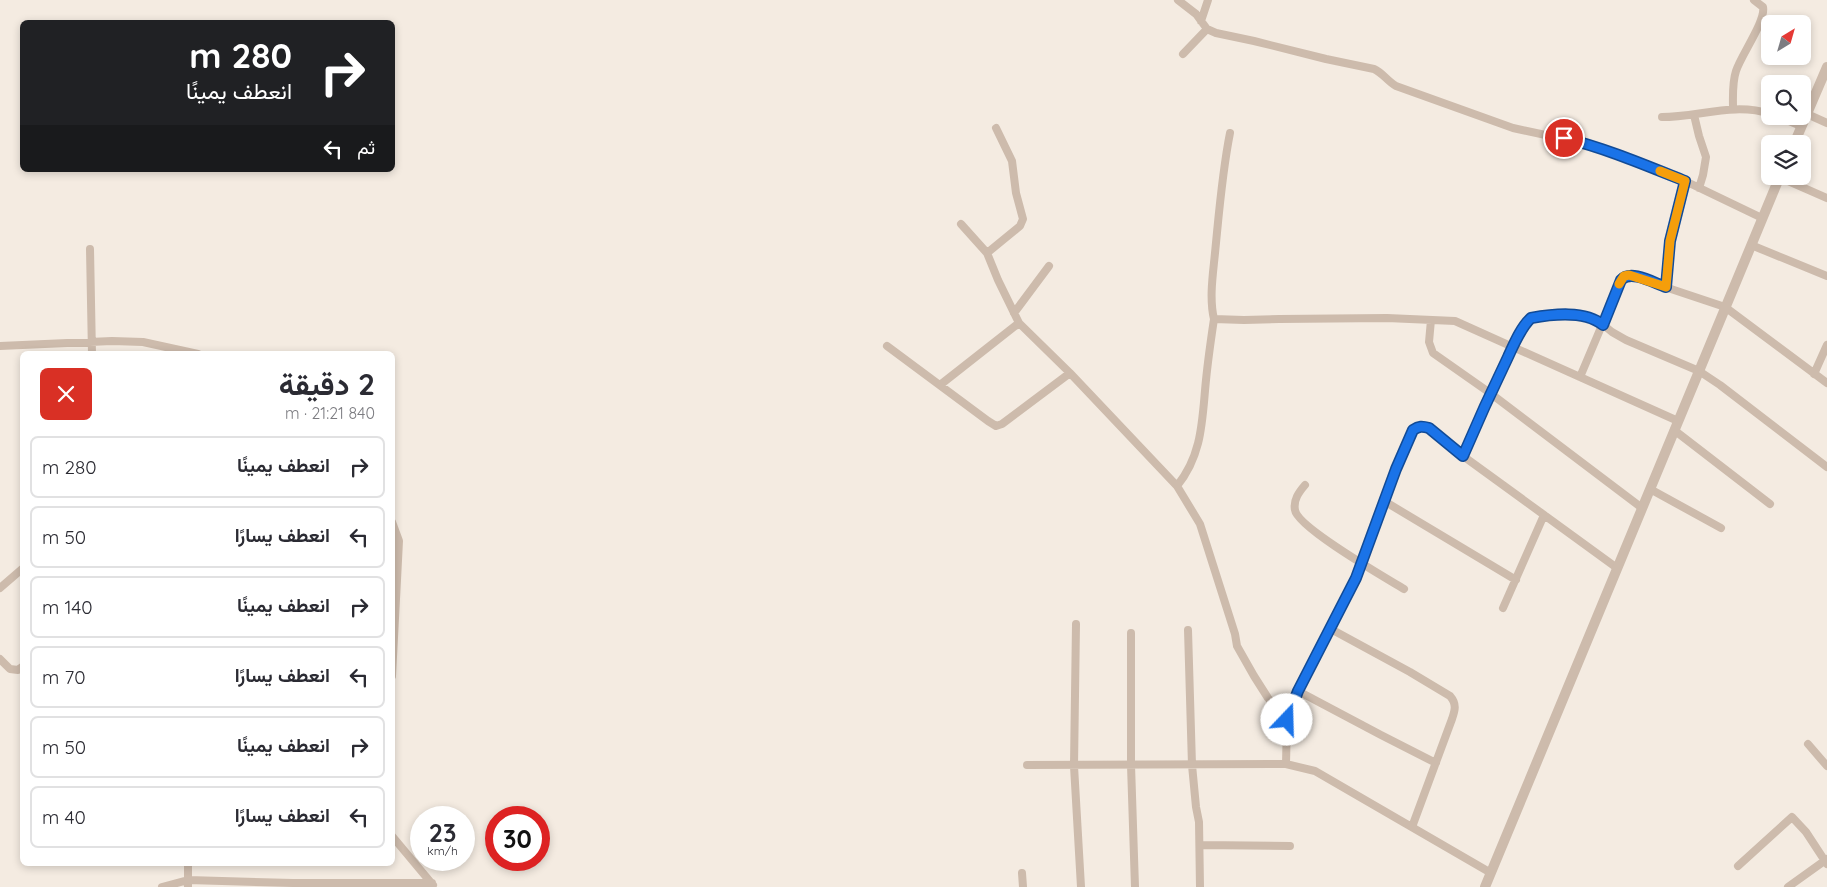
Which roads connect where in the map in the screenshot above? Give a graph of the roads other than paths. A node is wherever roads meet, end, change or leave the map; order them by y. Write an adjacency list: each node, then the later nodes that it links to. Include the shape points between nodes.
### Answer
1 (1178, 0): 4 (street)
2 (1208, 0): 4 (street)
3 (1754, 0): 9 (street, via 1763,7 1763,17 1736,69)
4 (1202, 21): 5 (street)
5 (1208, 29): 6 (street); 19 (street, via 1374,69 1396,86 1464,111 1513,128 1583,143)
6 (1183, 54)
7 (1827, 67): 8 (street)
8 (1811, 105)
9 (1733, 109): 10 (street); 11 (street)
10 (1761, 111)
11 (1694, 115): 13 (street); 22 (street, via 1706,157)
12 (1811, 116): 14 (street)
13 (1662, 117)
14 (1827, 123)
15 (1801, 126): 18 (street)
16 (996, 128): 28 (street, via 1012,161 1016,193 1024,219)
17 (1230, 133): 34 (street, via 1214,267 1211,309)
18 (1798, 135)
19 (1685, 181): 22 (street); 31 (street, via 1670,241)
20 (1776, 185): 24 (street)
21 (1798, 185): 23 (street)
22 (1699, 188): 24 (street)
23 (1827, 198)
24 (1762, 218): 26 (street)
25 (961, 224): 28 (street)
26 (1751, 244): 30 (street); 32 (street)
27 (90, 249): 38 (street)
28 (987, 253): 33 (street)
29 (1049, 266): 33 (street)
30 (1827, 276)
31 (1666, 287): 32 (street); 37 (street, via 1624,276)
32 (1725, 307): 45 (street); 47 (street)
33 (1014, 313): 36 (street)
34 (1214, 319): 35 (street); 56 (street, via 1200,440)
35 (1431, 320): 42 (street, via 1455,321); 51 (street, via 1429,342 1433,353)
36 (1019, 323): 46 (street); 50 (street)
37 (1603, 325): 42 (street, via 1596,320 1572,315 1531,318); 45 (street, via 1626,340); 48 (street)
38 (92, 343): 40 (street); 43 (street); 44 (street, via 143,342)
39 (1827, 345): 47 (street)
40 (0, 346)
41 (887, 346): 50 (street)
42 (1513, 347): 48 (street); 51 (street)
43 (92, 351)
44 (184, 351)
45 (1698, 371): 52 (street); 54 (street)
46 (1070, 373): 50 (street, via 996,426); 56 (street)
47 (1814, 374): 49 (street)
48 (1580, 377): 52 (street)
49 (1827, 383)
50 (940, 385)
51 (1490, 393): 53 (street); 60 (street)
52 (1676, 425): 57 (street); 59 (street)
53 (1463, 456): 58 (street, via 1429,428 1418,427 1407,440); 61 (street)
54 (1827, 466)
55 (1304, 485): 64 (street, via 1296,497 1294,510 1312,529)
56 (1178, 486): 79 (street, via 1200,524 1236,646 1268,698)
57 (1650, 489): 60 (street); 62 (street)
58 (1384, 501): 64 (street); 68 (street)
59 (1770, 504)
60 (1642, 508): 65 (street)
61 (1544, 515): 65 (street); 68 (street)
62 (1721, 528)
63 (396, 541): 67 (street)
64 (1360, 563): 70 (street); 73 (street, via 1356,578)
65 (1617, 568): 96 (street)
66 (20, 571): 69 (street)
67 (395, 571)
68 (1516, 580): 71 (street)
69 (0, 588)
70 (1404, 589)
71 (1504, 608)
72 (1076, 624): 86 (street)
73 (1329, 628): 78 (street); 81 (street, via 1410,672 1455,702 1456,708)
74 (1188, 630): 84 (street)
75 (1131, 633): 83 (street)
76 (0, 659): 77 (street, via 10,669)
77 (20, 668)
78 (1298, 691): 79 (street); 81 (street)
79 (1287, 720): 82 (street)
80 (1808, 744): 87 (street)
81 (1436, 763): 88 (street)
82 (1286, 764): 84 (street); 88 (street, via 1315,771)
83 (1131, 765): 84 (street); 86 (street); 102 (street)
84 (1192, 765): 90 (street)
85 (1027, 766): 86 (street)
86 (1074, 766): 101 (street)
87 (1827, 766)
88 (1412, 827): 96 (street)
89 (395, 840): 98 (street)
90 (1200, 844): 91 (street); 103 (street)
91 (1290, 846)
92 (1826, 862): 94 (street, via 1792,816); 105 (street)
93 (188, 866): 97 (street)
94 (1738, 866)
95 (1022, 873): 100 (street)
96 (1491, 873): 104 (street)
97 (188, 884): 98 (street); 99 (street)
98 (433, 885)
99 (162, 887)
100 (1023, 887)
101 (1081, 887)
102 (1135, 887)
103 (1200, 887)
104 (1485, 887)
105 (1788, 887)

